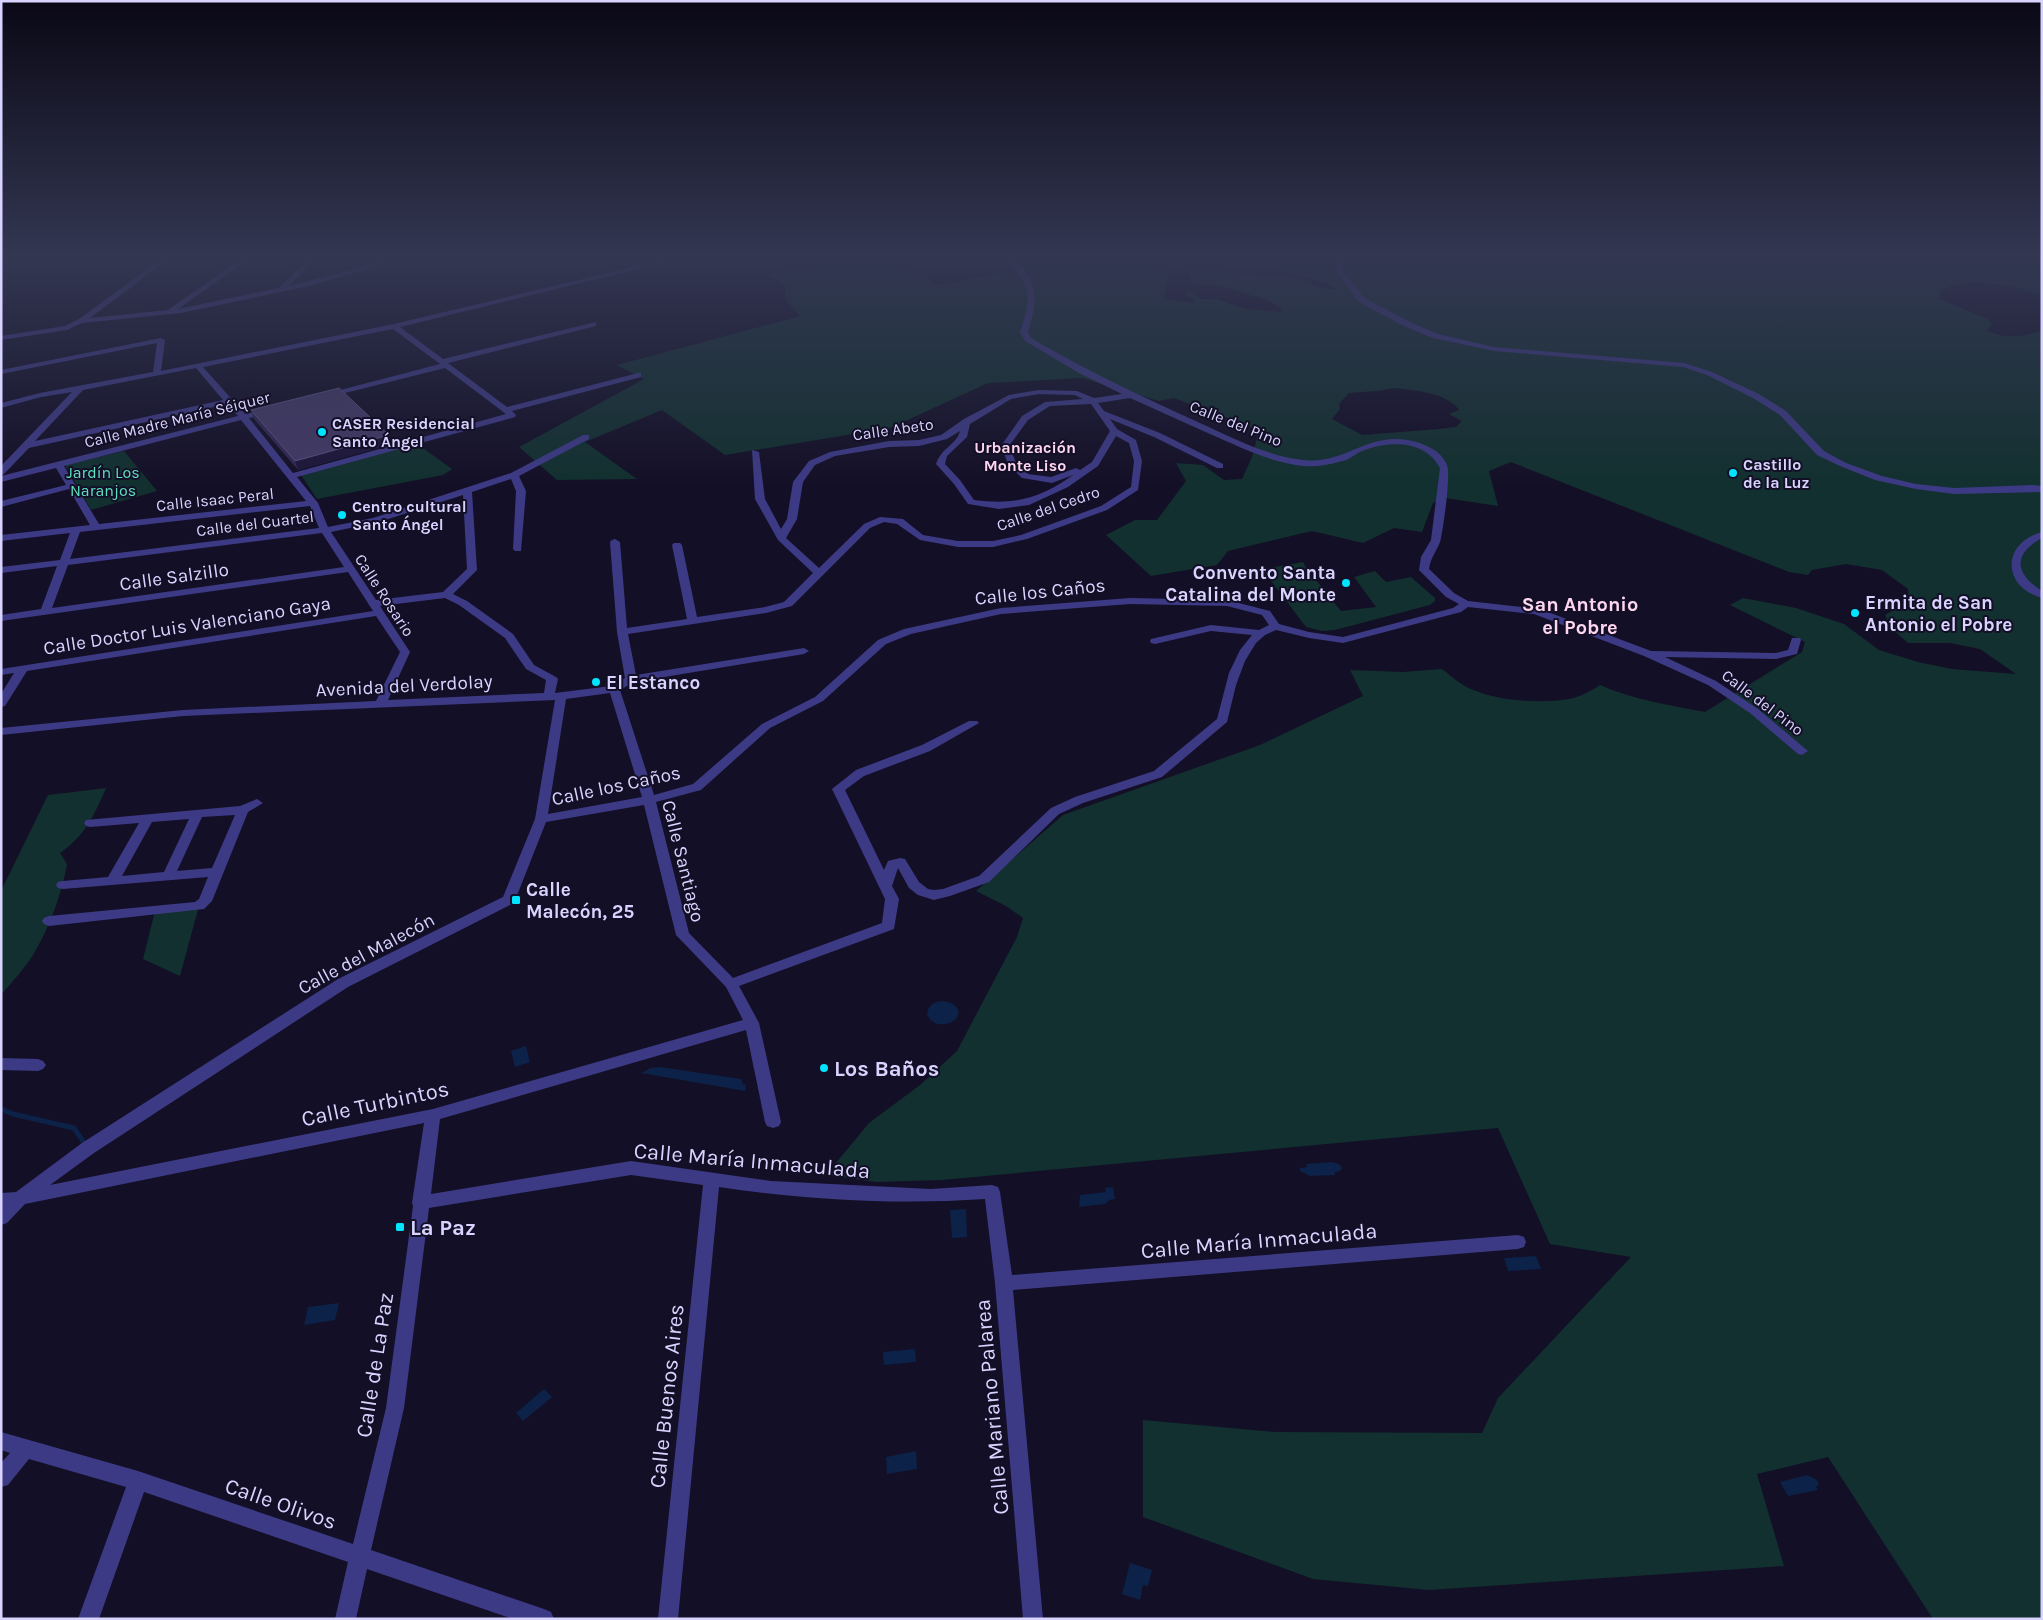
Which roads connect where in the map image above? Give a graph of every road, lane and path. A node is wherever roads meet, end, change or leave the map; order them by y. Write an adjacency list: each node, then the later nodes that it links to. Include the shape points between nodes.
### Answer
1 (31, 335): 7 (street)
2 (352, 335): 10 (street)
3 (406, 335): 9 (street)
4 (553, 335): 9 (street)
5 (1025, 335): 17 (street, Calle del Pino, via 1082,371)
6 (1433, 335): 42 (street, via 1494,349 1700,369 1779,410 1816,450 1860,472 1942,490)
7 (2, 340)
8 (161, 340): 11 (street); 12 (street); 13 (street)
9 (444, 363): 19 (street); 24 (street)
10 (198, 366): 13 (street); 20 (street, Calle Rosario)
11 (1, 367)
12 (1, 372)
13 (157, 374): 15 (street)
14 (638, 374): 24 (street)
15 (80, 388): 16 (street); 30 (street)
16 (40, 394): 18 (street); 22 (street)
17 (1131, 395): 21 (street, Calle Abeto); 60 (street, Calle del Pino, via 1248,448 1278,458 1325,462 1341,459 1384,441 1408,442 1426,448 1438,457 1444,468 1436,540 1426,556 1424,570 1450,595)
18 (1, 396)
19 (321, 398)
20 (229, 401): 26 (street, Calle Rosario); 30 (street)
21 (1093, 401): 25 (street, Calle del Cedro); 27 (street, Calle Abeto, via 1077,393 1039,392 1009,397); 34 (street, via 1048,404 1025,418 1006,446 1013,466 1024,476 1052,480)
22 (1, 406)
23 (273, 410): 26 (street, Calle Madre María Séiquer)
24 (508, 412): 38 (street)
25 (1102, 413): 28 (street, Calle del Cedro); 35 (street)
26 (244, 418): 33 (street, Calle Madre María Séiquer); 38 (street, Calle Rosario)
27 (967, 421): 34 (street, via 963,436 944,455 940,464 971,502 999,506 1026,503 1065,485); 50 (street, Calle Abeto, via 944,437 918,444 889,444 833,454 812,463 798,482 792,519)
28 (1114, 431): 34 (street); 57 (street, Calle del Cedro, via 1132,442 1138,462 1135,488 1104,508 1024,537 993,544 958,544 920,537 900,521 883,518 867,526)
29 (586, 436): 37 (street, Calle del Cuartel)
30 (25, 446): 32 (street)
31 (755, 452): 50 (street, via 760,499)
32 (6, 463): 36 (street)
33 (58, 464): 39 (street, Calle Madre María Séiquer); 40 (street)
34 (1095, 464)
35 (1220, 466)
36 (1, 472)
37 (514, 474): 41 (street, Calle del Cuartel); 53 (street, via 522,491)
38 (291, 476): 44 (street, Calle Rosario)
39 (1, 479)
40 (71, 486): 43 (street); 45 (street)
41 (467, 489): 47 (street, Calle del Cuartel, via 376,520); 58 (street, via 472,570)
42 (2042, 489)
43 (1, 504)
44 (313, 504): 45 (street, Calle Isaac Peral); 47 (street, Calle Rosario)
45 (96, 527): 46 (street, Calle Isaac Peral)
46 (76, 530): 49 (street, Calle Isaac Peral); 54 (street)
47 (325, 530): 54 (street, Calle del Cuartel); 55 (street, Calle Rosario)
48 (2042, 535): 59 (street, via 2030,542 2014,563 2014,570 2022,580)
49 (1, 538)
50 (781, 538): 57 (street)
51 (615, 542): 66 (street)
52 (676, 545): 64 (street)
53 (518, 550)
54 (64, 562): 56 (street, Calle del Cuartel); 62 (street)
55 (351, 569): 61 (street, Calle Rosario); 62 (street, Calle Salzillo)
56 (1, 570)
57 (818, 572): 64 (street, Calle del Cedro, via 788,604)
58 (446, 595): 61 (street, Calle Doctor Luis Valenciano Gaya); 76 (street, Calle del Malecón, via 463,603 509,636 530,667 552,679)
59 (2042, 595)
60 (1466, 604): 65 (street, Calle los Caños, via 1457,610 1343,640 1309,636); 71 (street, Calle del Pino, via 1536,611)
61 (376, 609): 72 (street, Calle Doctor Luis Valenciano Gaya); 77 (street, Calle Rosario, via 405,652)
62 (44, 612): 63 (street, Calle Salzillo)
63 (1, 618)
64 (692, 621): 66 (street, Calle del Cedro)
65 (1275, 626): 67 (street); 82 (street, Calle los Caños, via 1266,613 1227,603 1130,601 1001,611 908,631 882,642 819,699 766,726 697,787)
66 (622, 632): 74 (street)
67 (1260, 633): 69 (street, via 1211,628); 93 (street, via 1239,659 1223,720 1158,774 1055,811 984,879 934,895 914,885 900,862 893,864)
68 (1796, 640): 71 (street, via 1793,652 1776,656)
69 (1156, 641)
70 (804, 651): 74 (street, Avenida del Verdolay)
71 (1648, 654): 81 (street, Calle del Pino, via 1712,683 1754,711)
72 (23, 668): 73 (street, Calle Doctor Luis Valenciano Gaya); 78 (street)
73 (1, 672)
74 (631, 679): 75 (street, Avenida del Verdolay)
75 (614, 689): 76 (street, Avenida del Verdolay); 82 (street, Calle Santiago)
76 (555, 697): 77 (street, Avenida del Verdolay); 87 (street, Calle del Malecón)
77 (381, 703): 80 (street, Avenida del Verdolay, via 183,714)
78 (1, 704)
79 (973, 723): 93 (street, via 926,748 860,773 838,789)
80 (1, 732)
81 (1802, 751)
82 (649, 800): 87 (street, Calle los Caños); 95 (street, Calle Santiago, via 682,935)
83 (256, 803): 84 (street)
84 (243, 810): 85 (street); 89 (street)
85 (197, 815): 86 (street); 90 (street)
86 (148, 818): 88 (street); 91 (street)
87 (541, 819): 103 (street, Calle del Malecón, via 509,900 343,983 88,1148)
88 (90, 823)
89 (216, 872): 90 (street); 94 (street, via 205,901 199,906)
90 (169, 875): 91 (street)
91 (113, 880): 92 (street)
92 (63, 885)
93 (886, 886): 95 (street, via 892,899 889,926)
94 (49, 921)
95 (731, 984): 96 (street, Calle Santiago)
96 (752, 1023): 99 (street, Calle Turbintos); 100 (street, Calle Santiago)
97 (1, 1064): 98 (street)
98 (38, 1065)
99 (433, 1115): 103 (street, Calle Turbintos); 105 (street, Calle de La Paz)
100 (773, 1122)
101 (712, 1179): 102 (street, Calle María Inmaculada, via 771,1188 877,1194 931,1196); 105 (street, Calle María Inmaculada, via 630,1168); 117 (street, Calle Buenos Aires)
102 (992, 1192): 108 (street, Calle Mariano Palarea)
103 (20, 1198): 104 (street, Calle Turbintos); 106 (street, Calle del Malecón)
104 (1, 1200)
105 (420, 1203): 113 (street, Calle de La Paz, via 395,1408)
106 (1, 1218)
107 (1518, 1242): 108 (street, Calle María Inmaculada)
108 (1004, 1283): 118 (street, Calle Mariano Palarea)
109 (1, 1441): 110 (street, Calle Olivos)
110 (26, 1448): 111 (street); 112 (street, Calle Olivos)
111 (1, 1478)
112 (138, 1482): 113 (street, Calle Olivos); 114 (street)
113 (360, 1556): 115 (street, Calle de La Paz); 116 (street, Calle Olivos)
114 (88, 1619)
115 (345, 1619)
116 (544, 1619)
117 (668, 1619)
118 (1033, 1619)

